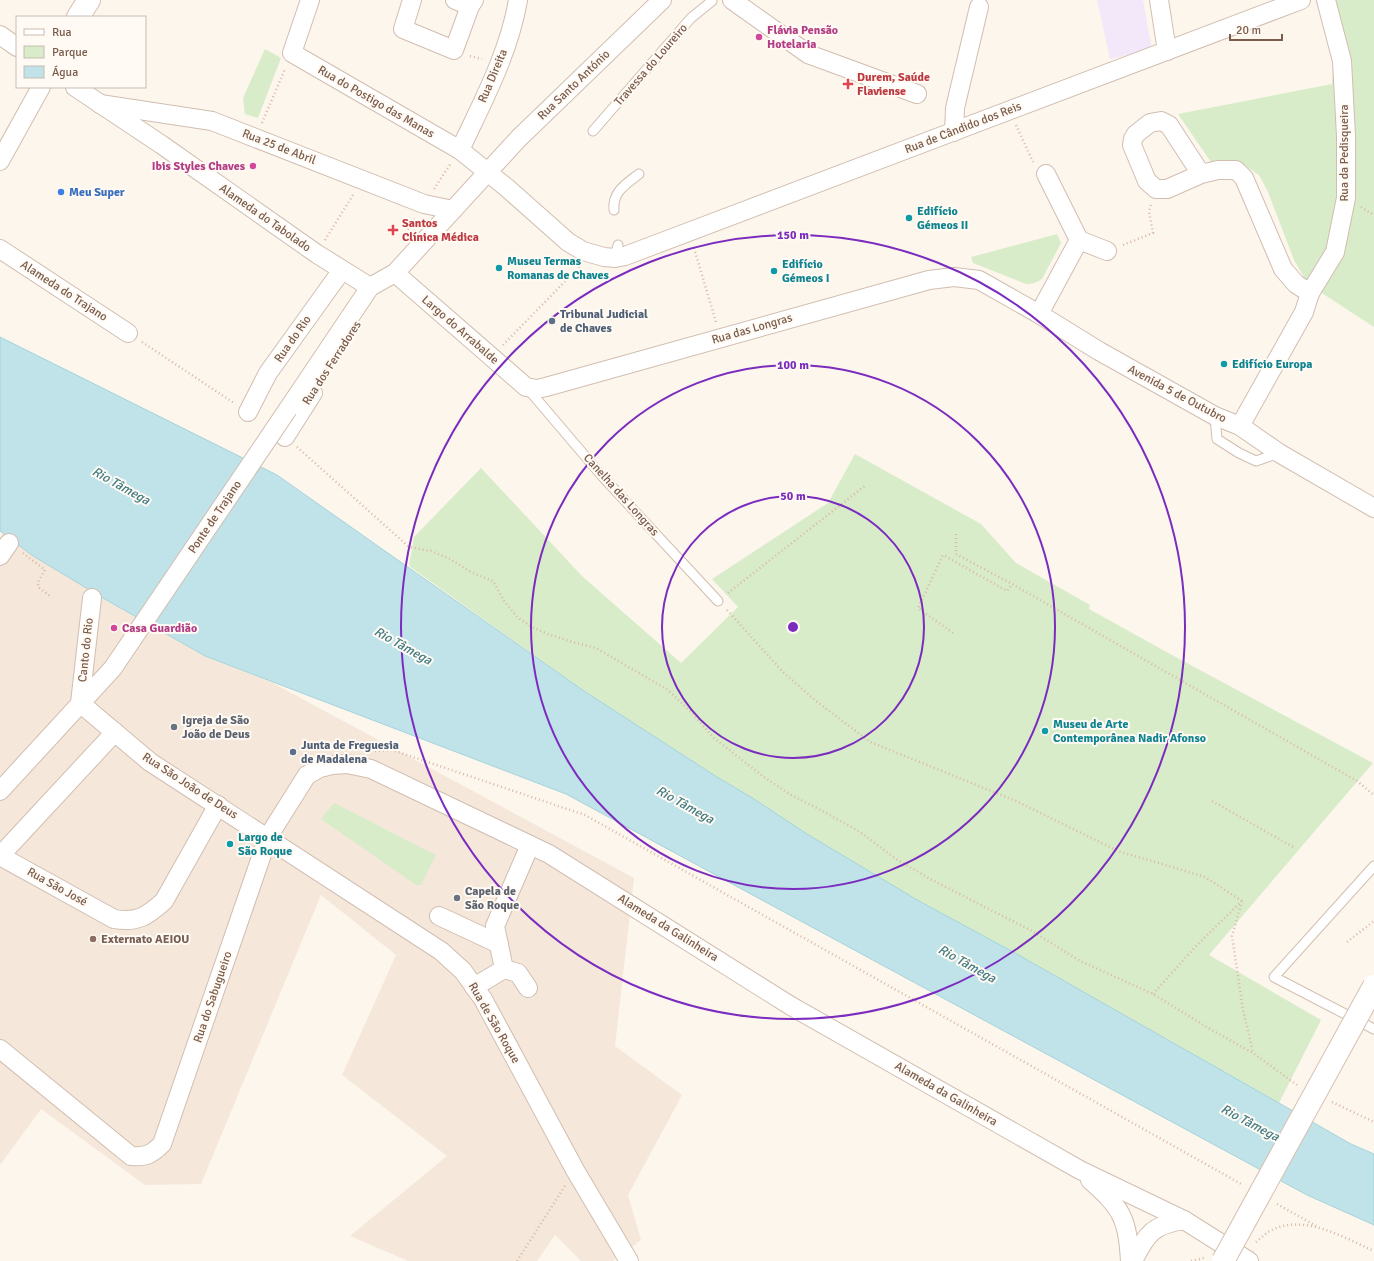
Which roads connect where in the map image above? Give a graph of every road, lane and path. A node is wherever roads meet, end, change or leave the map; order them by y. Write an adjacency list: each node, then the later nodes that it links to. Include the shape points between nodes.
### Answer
1 (89, 0): 13 (main road)
2 (310, 0): 18 (street)
3 (412, 0): 16 (street, via 403,29)
4 (518, 0): 19 (street, Rua Direita)
5 (662, 0): 33 (street, Rua Santo António, via 519,138)
6 (732, 0): 22 (street, via 808,54)
7 (1158, 0): 17 (street)
8 (1301, 0): 17 (street, Rua de Cândido dos Reis)
9 (1326, 0): 51 (street, Rua da Pedisqueira, via 1342,61 1346,198 1335,252)
10 (712, 1): 26 (lane, Travessa do Loureiro, via 691,18)
11 (466, 2): 16 (street)
12 (979, 7): 27 (street, via 955,108)
13 (79, 16)
14 (0, 35): 15 (street)
15 (16, 46)
16 (454, 50): 19 (path)
17 (1167, 51): 24 (street, Rua de Cândido dos Reis)
18 (292, 54): 28 (path); 30 (street, Rua do Postigo das Manas)
19 (500, 65): 30 (street, Rua Direita)
20 (40, 88): 32 (street)
21 (76, 88): 23 (street, Alameda do Tabolado)
22 (917, 94)
23 (100, 104): 25 (street, Rua 25 de Abril); 29 (street, Alameda do Tabolado)
24 (1009, 111): 27 (street, Rua de Cândido dos Reis); 31 (path)
25 (171, 114): 28 (street, Rua 25 de Abril, via 212,121); 29 (street, via 160,125)
26 (596, 131)
27 (954, 132): 41 (street, Rua de Cândido dos Reis)
28 (256, 138): 39 (street, Rua 25 de Abril, via 424,204)
29 (162, 145): 46 (street, Alameda do Tabolado)
30 (460, 150): 33 (street)
31 (1030, 156)
32 (0, 160)
33 (488, 173): 39 (street); 45 (street, via 568,242)
34 (639, 174): 40 (lane, via 619,190 613,205)
35 (1046, 174): 42 (street)
36 (1201, 174): 37 (street, via 1168,189); 37 (street, via 1169,125 1161,122 1150,123 1136,134 1132,145 1147,181); 51 (street, via 1226,169 1236,170 1244,178 1283,269 1296,284)
37 (1156, 189): 44 (path, via 1149,212 1153,233)
38 (351, 198): 46 (path)
39 (453, 210): 48 (street)
40 (614, 210)
41 (689, 232): 45 (street, Rua de Cândido dos Reis, via 604,257); 54 (path)
42 (1080, 240): 44 (street); 52 (street)
43 (0, 249): 53 (street, Alameda do Trajano)
44 (1107, 251)
45 (592, 253): 55 (path)
46 (317, 254): 47 (street, Alameda do Tabolado)
47 (342, 270): 50 (street, Alameda do Tabolado); 57 (street, Rua do Rio, via 268,373)
48 (395, 273): 50 (street); 56 (street, Largo do Arrabalde)
49 (979, 280): 52 (street, Avenida 5 de Outubro); 54 (street, Rua das Longras, via 954,277 929,280)
50 (370, 287): 60 (street, Rua dos Ferradores, via 370,305); 72 (street, Ponte de Trajano, bridge, via 113,668)
51 (1310, 293): 59 (street, Rua da Pedisqueira, via 1304,312)
52 (1038, 314): 58 (street, Avenida 5 de Outubro)
53 (128, 333)
54 (721, 338): 56 (street, Rua das Longras, via 546,387)
55 (503, 345)
56 (526, 387): 70 (lane, Canelha das Longras, via 602,476)
57 (248, 412)
58 (1215, 416): 59 (street, Avenida 5 de Outubro); 61 (lane, via 1218,439 1238,453 1256,461)
59 (1240, 426): 61 (street, Avenida 5 de Outubro)
60 (285, 436)
61 (1279, 453): 63 (street, Avenida 5 de Outubro)
62 (866, 485): 70 (path)
63 (1374, 508)
64 (956, 534): 67 (path, via 956,554)
65 (409, 547): 93 (path, via 431,551 493,581 517,617 548,634 596,648 668,690 714,738 764,777 791,795 860,832 902,862 1032,931 1080,961)
66 (4, 549): 68 (path, via 45,570 38,587)
67 (1012, 584): 71 (path, via 1007,591 942,555 918,608); 76 (path, via 1357,781)
68 (50, 596)
69 (92, 598): 72 (street, Canto do Rio)
70 (718, 601): 84 (path, via 783,672 816,702 870,742 1016,801 1118,851 1205,877)
71 (953, 633)
72 (80, 703): 73 (street, Rua São João de Deus); 75 (street, Ponte de Trajano)
73 (115, 732): 78 (street, Rua São João de Deus, via 150,762); 82 (street)
74 (347, 764): 79 (street, Alameda da Galinheira, via 320,768 307,775); 80 (street, Alameda da Galinheira, via 371,769); 102 (path, via 373,752 392,750 585,815)
75 (0, 791)
76 (1374, 795)
77 (1212, 802): 81 (path)
78 (218, 805): 79 (street, Rua São João de Deus); 82 (street, Rua São José, via 164,901 140,918 127,921 114,919)
79 (268, 837): 91 (street, Rua de São Roque, via 442,951 463,971); 95 (street, Rua do Sabugueiro, via 162,1144 153,1153 131,1156)
80 (530, 845): 88 (street, via 495,926); 101 (street, Alameda da Galinheira, via 549,854 791,1006)
81 (1293, 847)
82 (0, 856)
83 (1374, 866): 94 (lane, via 1274,977)
84 (1242, 901): 93 (path, via 1197,945); 96 (path, via 1232,936 1243,1010)
85 (439, 916): 88 (street)
86 (1374, 921): 87 (path)
87 (1347, 942)
88 (499, 944): 89 (street)
89 (504, 969): 91 (street); 92 (street, via 518,973)
90 (1374, 986): 107 (main road, bridge)
91 (474, 987): 100 (street, Rua de São Roque)
92 (528, 988)
93 (1153, 994): 96 (path)
94 (1374, 1029)
95 (0, 1049)
96 (1253, 1052): 97 (path)
97 (1301, 1087)
98 (1326, 1099): 99 (path)
99 (1374, 1122)
100 (575, 1170): 108 (path); 109 (street, Rua de São Roque)
101 (1080, 1170): 104 (street); 110 (street, via 1107,1195 1121,1216 1129,1241)
102 (1248, 1188)
103 (1276, 1204): 105 (path)
104 (1184, 1220): 107 (street); 111 (street, via 1166,1223 1153,1231)
105 (1318, 1227): 106 (path); 107 (path, via 1282,1227 1268,1232 1257,1242)
106 (1374, 1251)
107 (1228, 1255): 112 (street)
108 (517, 1261)
109 (629, 1261)
110 (1130, 1261)
111 (1133, 1261)
112 (1249, 1261)

